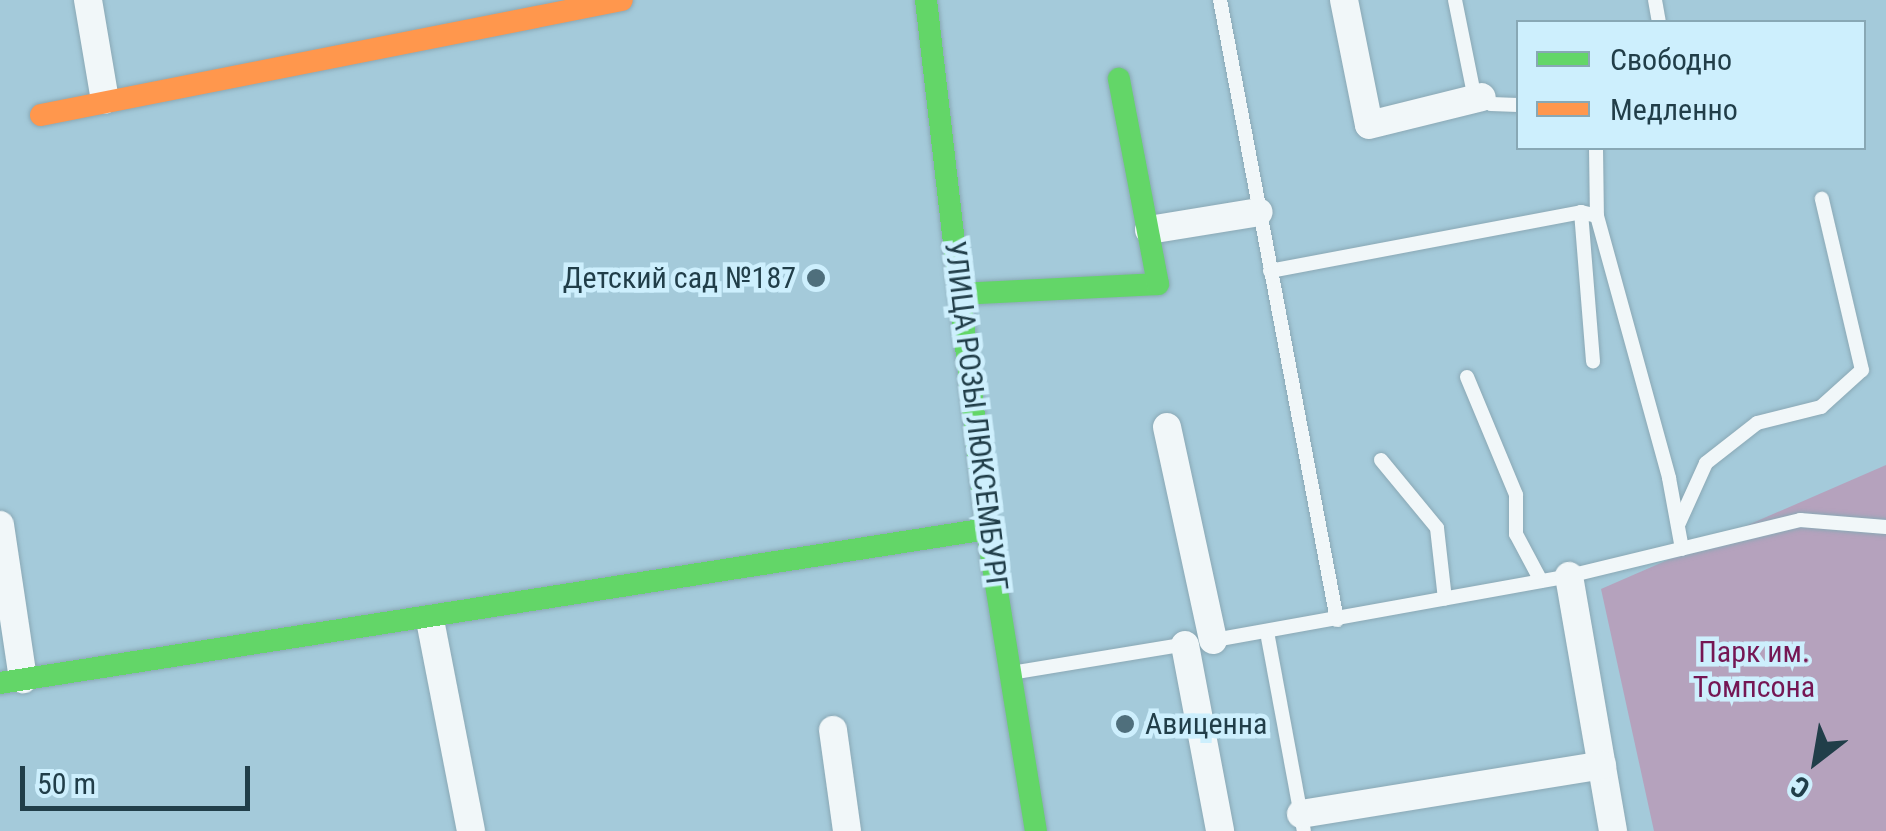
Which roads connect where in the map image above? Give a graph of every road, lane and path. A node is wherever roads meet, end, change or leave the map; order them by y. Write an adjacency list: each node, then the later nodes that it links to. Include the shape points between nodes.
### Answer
1 (88, 0): 9 (street)
2 (622, 0): 9 (street)
3 (926, 0): 19 (street, УЛИЦА РОЗЫ ЛЮКСЕМБУРГ)
4 (1220, 0): 14 (lane)
5 (1344, 0): 8 (street, via 1370,125)
6 (1455, 0): 8 (lane, via 1466,68)
7 (1119, 78): 17 (street)
8 (1482, 97): 10 (lane)
9 (105, 100): 11 (street)
10 (1516, 104)
11 (42, 115)
12 (1596, 150): 16 (lane)
13 (1822, 199): 25 (lane, via 1862,370 1820,406 1757,422 1706,463)
14 (1259, 212): 17 (street); 18 (lane)
15 (1580, 212): 16 (lane); 18 (lane); 20 (lane)
16 (1598, 216): 25 (lane)
17 (1149, 230): 19 (street, via 1158,284)
18 (1270, 271): 33 (lane)
19 (960, 294): 27 (street, УЛИЦА РОЗЫ ЛЮКСЕМБУРГ)
20 (1593, 362)
21 (1467, 377): 30 (lane, via 1516,495 1516,534)
22 (1167, 427): 35 (street)
23 (1382, 460): 31 (lane, via 1437,528)
24 (0, 526): 37 (street)
25 (1678, 526): 28 (lane)
26 (1886, 527): 28 (lane, via 1800,520)
27 (987, 530): 32 (street); 36 (street, УЛИЦА РОЗЫ ЛЮКСЕМБУРГ)
28 (1682, 548): 29 (lane)
29 (1570, 576): 30 (lane); 39 (street)
30 (1541, 581): 31 (lane)
31 (1445, 599): 33 (lane)
32 (430, 620): 37 (street); 41 (street)
33 (1337, 620): 34 (lane)
34 (1267, 632): 35 (lane); 40 (lane)
35 (1199, 642): 36 (lane); 44 (street)
36 (1010, 673): 43 (street, УЛИЦА РОЗЫ ЛЮКСЕМБУРГ)
37 (12, 681)
38 (833, 730): 42 (street)
39 (1602, 765): 40 (street); 45 (street)
40 (1303, 823)
41 (470, 831)
42 (847, 831)
43 (1036, 831)
44 (1220, 831)
45 (1613, 831)

